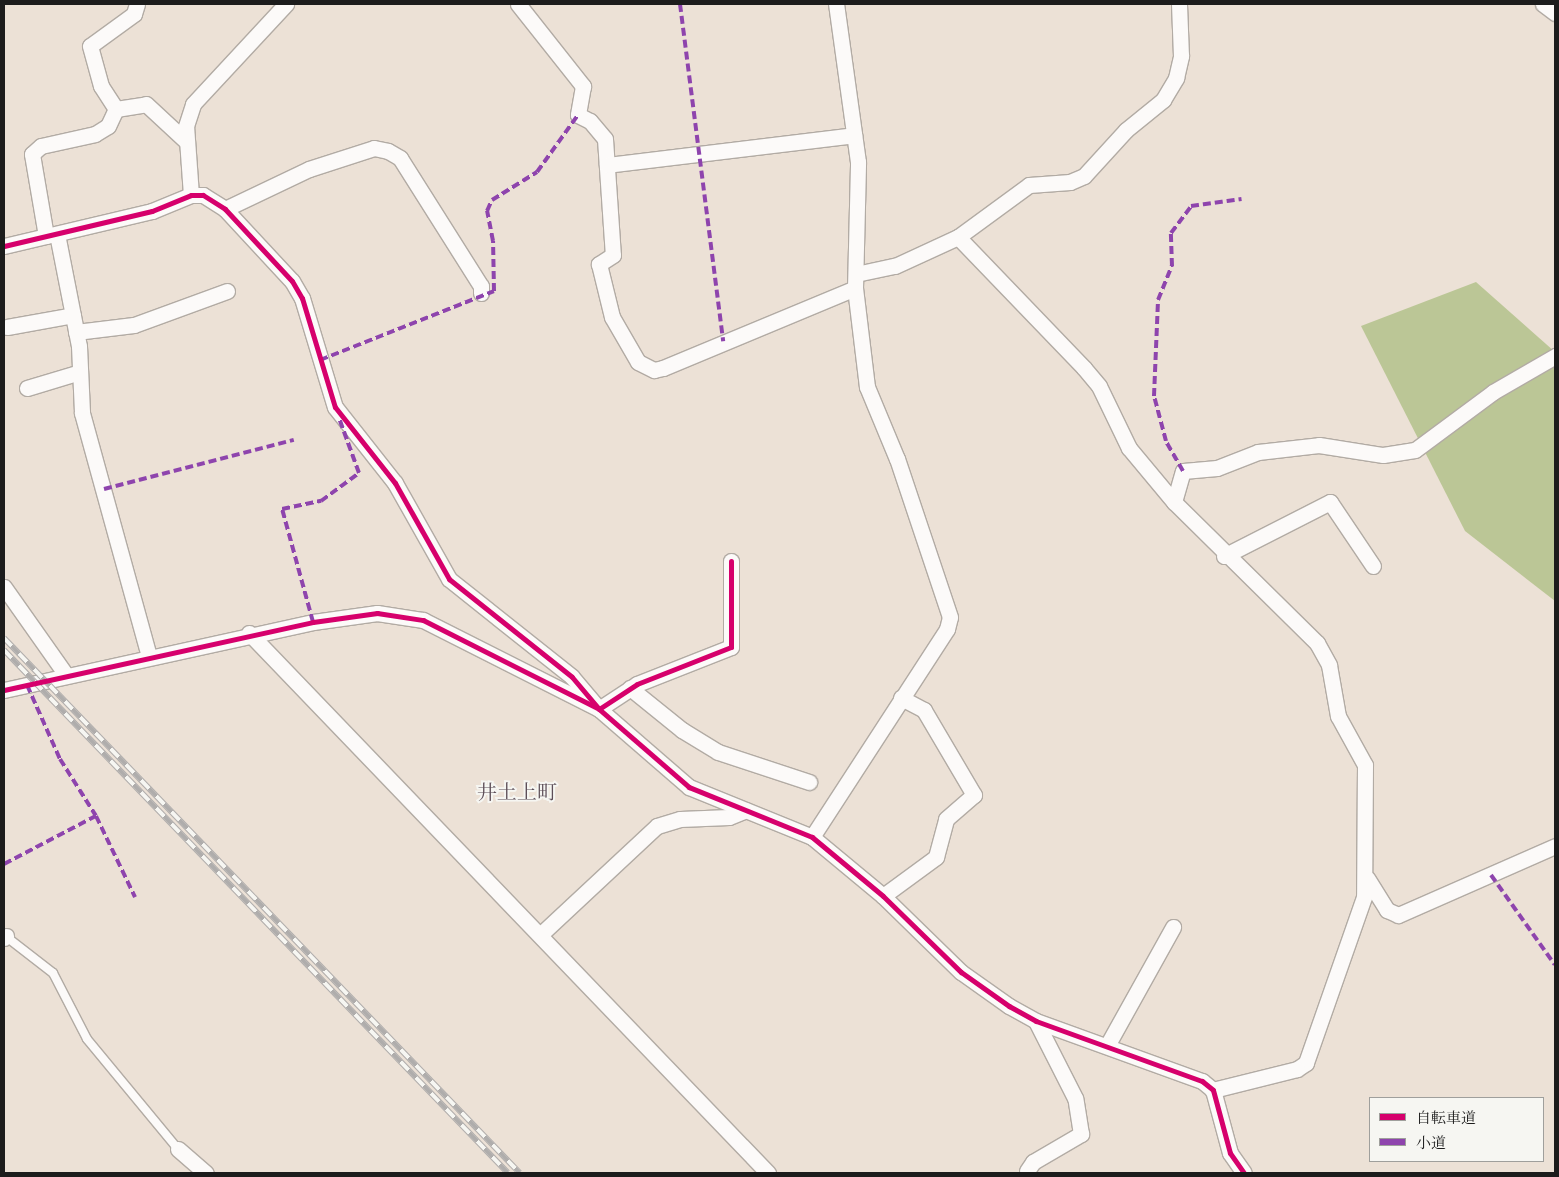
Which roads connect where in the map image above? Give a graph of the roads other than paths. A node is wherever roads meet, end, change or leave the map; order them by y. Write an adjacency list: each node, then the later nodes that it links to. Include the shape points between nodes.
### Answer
1 (137, 4): 8 (street, via 134,14 90,46 101,86)
2 (286, 4): 10 (street, via 193,104)
3 (518, 4): 11 (street, via 583,86 578,115 590,121 605,139)
4 (836, 4): 9 (street)
5 (1179, 4): 15 (street, via 1180,64 1163,100 1126,130 1084,176 1070,182 1029,185)
6 (1543, 4): 7 (street)
7 (1555, 13)
8 (116, 109): 10 (street, via 146,104); 14 (street, via 108,126 95,134 41,146 32,154)
9 (854, 135): 11 (street); 17 (street, via 858,162)
10 (186, 141): 12 (street)
11 (607, 166): 17 (street, via 613,255 599,264 612,317 638,362 654,370)
12 (191, 195): 13 (street, via 203,195); 14 (street, via 152,211)
13 (225, 209): 19 (street, via 309,169 374,148 388,151 400,158 482,286); 37 (street, via 292,282 302,298 335,407 395,483 449,579 572,677)
14 (52, 235): 16 (street); 20 (street)
15 (958, 237): 17 (street); 26 (street, via 1084,368 1098,386 1129,448)
16 (4, 246)
17 (855, 281): 36 (street, via 866,387 948,602 947,629)
18 (227, 291): 22 (street, via 134,325)
19 (481, 293)
20 (73, 315): 21 (street); 22 (street)
21 (7, 327)
22 (76, 332): 24 (street)
23 (1555, 356): 26 (street, via 1493,392 1415,450 1383,455 1319,445 1258,452 1218,468 1183,471)
24 (80, 372): 25 (street); 32 (street, via 82,414)
25 (26, 388)
26 (1174, 502): 27 (street)
27 (1224, 556): 29 (street, via 1330,502); 42 (street, via 1324,654 1332,700 1365,766)
28 (731, 561): 34 (street, via 731,647)
29 (1373, 566)
30 (4, 586): 33 (street)
31 (249, 633): 32 (street); 37 (street, via 377,613 411,616); 46 (street)
32 (149, 657): 33 (street)
33 (66, 675): 35 (street)
34 (630, 688): 37 (street); 38 (street, via 682,730 718,752)
35 (4, 690)
36 (901, 698): 40 (street); 43 (street, via 924,710 974,795 946,819 936,857)
37 (599, 709): 39 (street, via 690,787)
38 (809, 782)
39 (746, 810): 40 (street); 46 (street, via 729,817 680,819 657,826)
40 (812, 837): 43 (street)
41 (1555, 846): 42 (street, via 1398,915 1387,910)
42 (1367, 878): 49 (street, via 1358,920 1306,1062 1297,1069)
43 (883, 896): 47 (street, via 961,972)
44 (1173, 927): 48 (street)
45 (5, 936): 50 (lane, via 53,973 87,1039)
46 (540, 936): 53 (street)
47 (1036, 1021): 48 (street); 51 (street, via 1075,1098 1081,1134 1033,1162)
48 (1108, 1044): 49 (street, via 1202,1081)
49 (1214, 1090): 54 (street, via 1230,1153)
50 (178, 1149): 52 (street)
51 (1029, 1172)
52 (206, 1173)
53 (768, 1173)
54 (1244, 1173)

